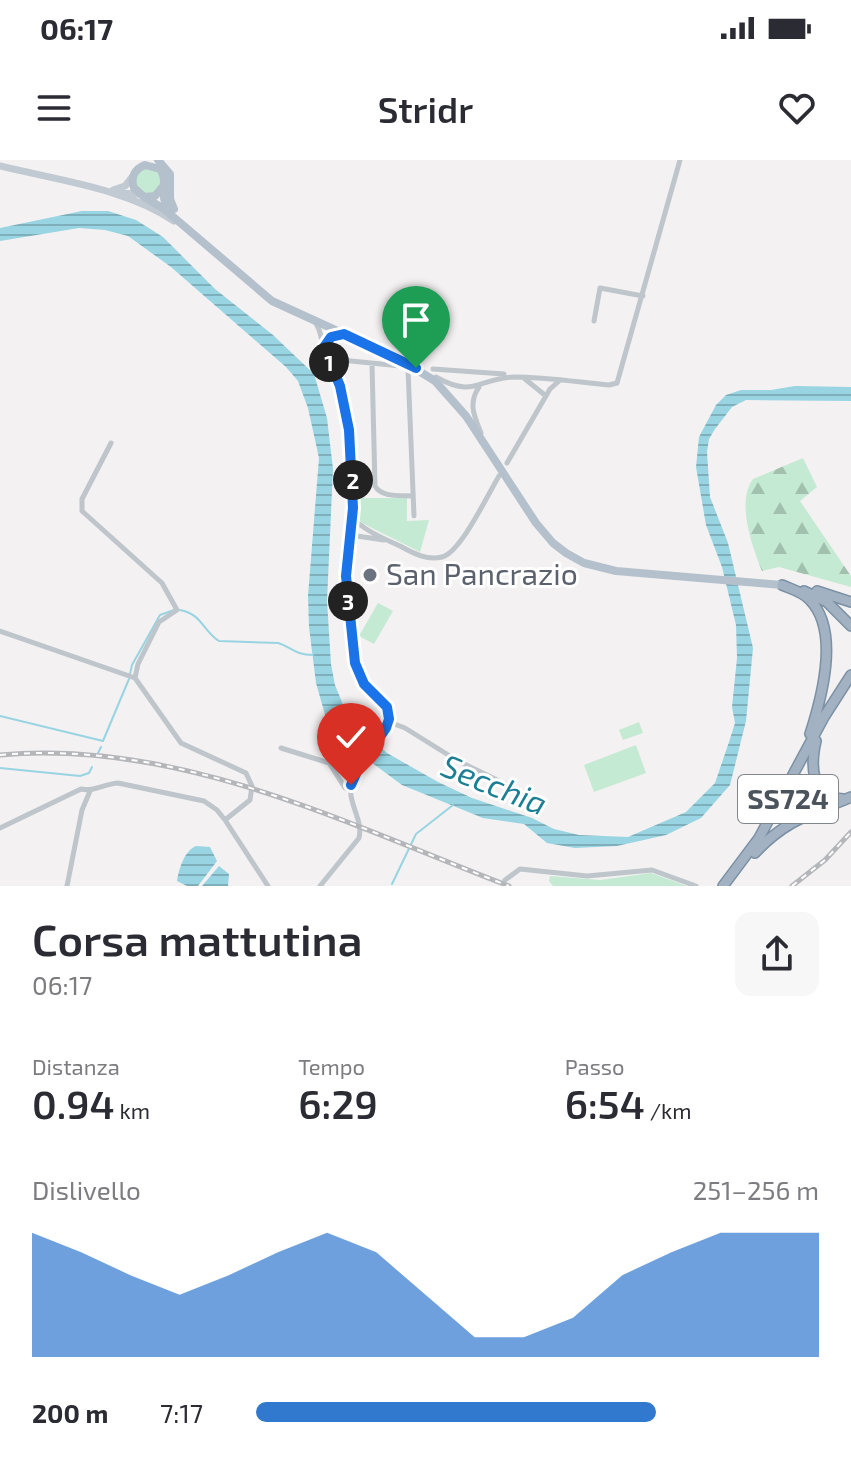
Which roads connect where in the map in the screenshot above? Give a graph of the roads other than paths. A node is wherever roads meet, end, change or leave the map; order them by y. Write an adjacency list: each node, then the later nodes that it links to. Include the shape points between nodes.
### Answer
1 (138, 160): 5 (main road)
2 (680, 160): 11 (street)
3 (153, 162): 5 (main road); 6 (main road); 9 (main road, via 170,174 170,199)
4 (0, 166): 7 (main road)
5 (134, 175): 7 (main road, via 125,186); 8 (main road, via 133,184)
6 (165, 184): 8 (main road, via 155,196); 9 (main road, via 164,201)
7 (106, 192): 8 (main road); 10 (main road)
8 (142, 196): 10 (main road)
9 (180, 216): 18 (main road, via 270,293)
10 (186, 229): 12 (main road, via 272,301)
11 (643, 296): 13 (street, via 600,288); 22 (street, via 617,383)
12 (314, 320): 14 (main road); 15 (street)
13 (594, 321)
14 (344, 334): 15 (street, via 331,337); 30 (main road, via 435,381 466,416)
15 (324, 347): 16 (street)
16 (329, 362): 17 (street); 32 (street, via 347,413)
17 (372, 364): 29 (street, via 375,486 386,494); 29 (street, via 409,372)
18 (434, 373): 19 (street); 23 (street, via 458,387); 25 (main road)
19 (483, 373): 20 (street); 23 (street)
20 (504, 374)
21 (521, 377): 22 (street); 23 (street); 24 (street)
22 (564, 380): 24 (street)
23 (480, 386): 25 (street, via 472,410)
24 (546, 396): 27 (street)
25 (481, 433): 30 (main road)
26 (111, 443): 41 (street, via 82,499 82,511 162,583 177,610 159,622)
27 (507, 463)
28 (499, 476): 35 (street, via 448,555 427,558)
29 (413, 496): 31 (street)
30 (522, 502): 36 (main road, via 566,553 594,566)
31 (414, 516)
32 (352, 517): 33 (street); 34 (street)
33 (368, 529): 34 (street); 35 (street)
34 (351, 531): 35 (street); 44 (street, via 346,576 355,663 364,684 387,707)
35 (389, 541)
36 (778, 584): 37 (highway); 38 (highway, via 815,595); 47 (highway, via 813,603 827,639)
37 (851, 602)
38 (851, 626)
39 (0, 631): 41 (street)
40 (851, 675): 43 (highway, SS724)
41 (135, 678): 52 (street, via 181,743 240,768 249,777 250,800)
42 (851, 684): 43 (highway, SS724)
43 (836, 701): 45 (highway, SS724); 47 (highway, SS724)
44 (389, 722): 48 (street); 50 (street)
45 (816, 741): 51 (highway, via 814,778 830,796); 54 (highway, SS724)
46 (281, 748): 48 (street, via 329,763)
47 (803, 756): 60 (highway, SS724, via 759,838)
48 (350, 790): 58 (street, via 360,833)
49 (90, 791): 52 (street, via 118,783 204,801); 53 (street, via 81,789); 56 (street)
50 (520, 791)
51 (849, 798): 54 (highway, via 785,826)
52 (225, 820): 57 (street)
53 (0, 828)
54 (755, 853): 61 (highway, SS724)
55 (505, 880): 59 (street, via 520,869 587,876 652,870)
56 (67, 886)
57 (268, 886)
58 (320, 886)
59 (696, 886)
60 (723, 886)
61 (730, 886)

